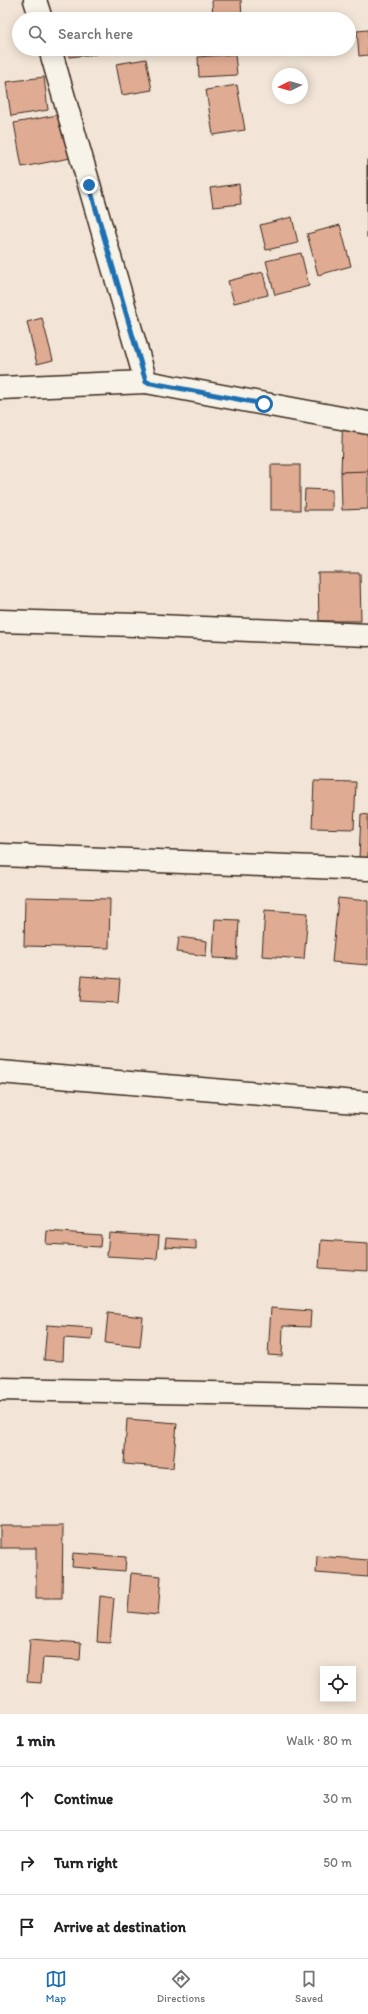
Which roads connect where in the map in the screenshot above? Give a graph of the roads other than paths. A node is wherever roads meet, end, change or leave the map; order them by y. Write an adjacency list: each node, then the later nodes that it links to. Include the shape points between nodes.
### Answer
1 (36, 0): 2 (street)
2 (39, 12)
3 (52, 56): 4 (street)
4 (146, 382): 5 (street); 6 (street)
5 (0, 388)
6 (368, 423)
7 (0, 621): 8 (street)
8 (368, 635)
9 (0, 855): 10 (street)
10 (368, 869)
11 (0, 1072): 12 (street)
12 (368, 1103)
13 (0, 1389): 14 (street)
14 (368, 1396)

